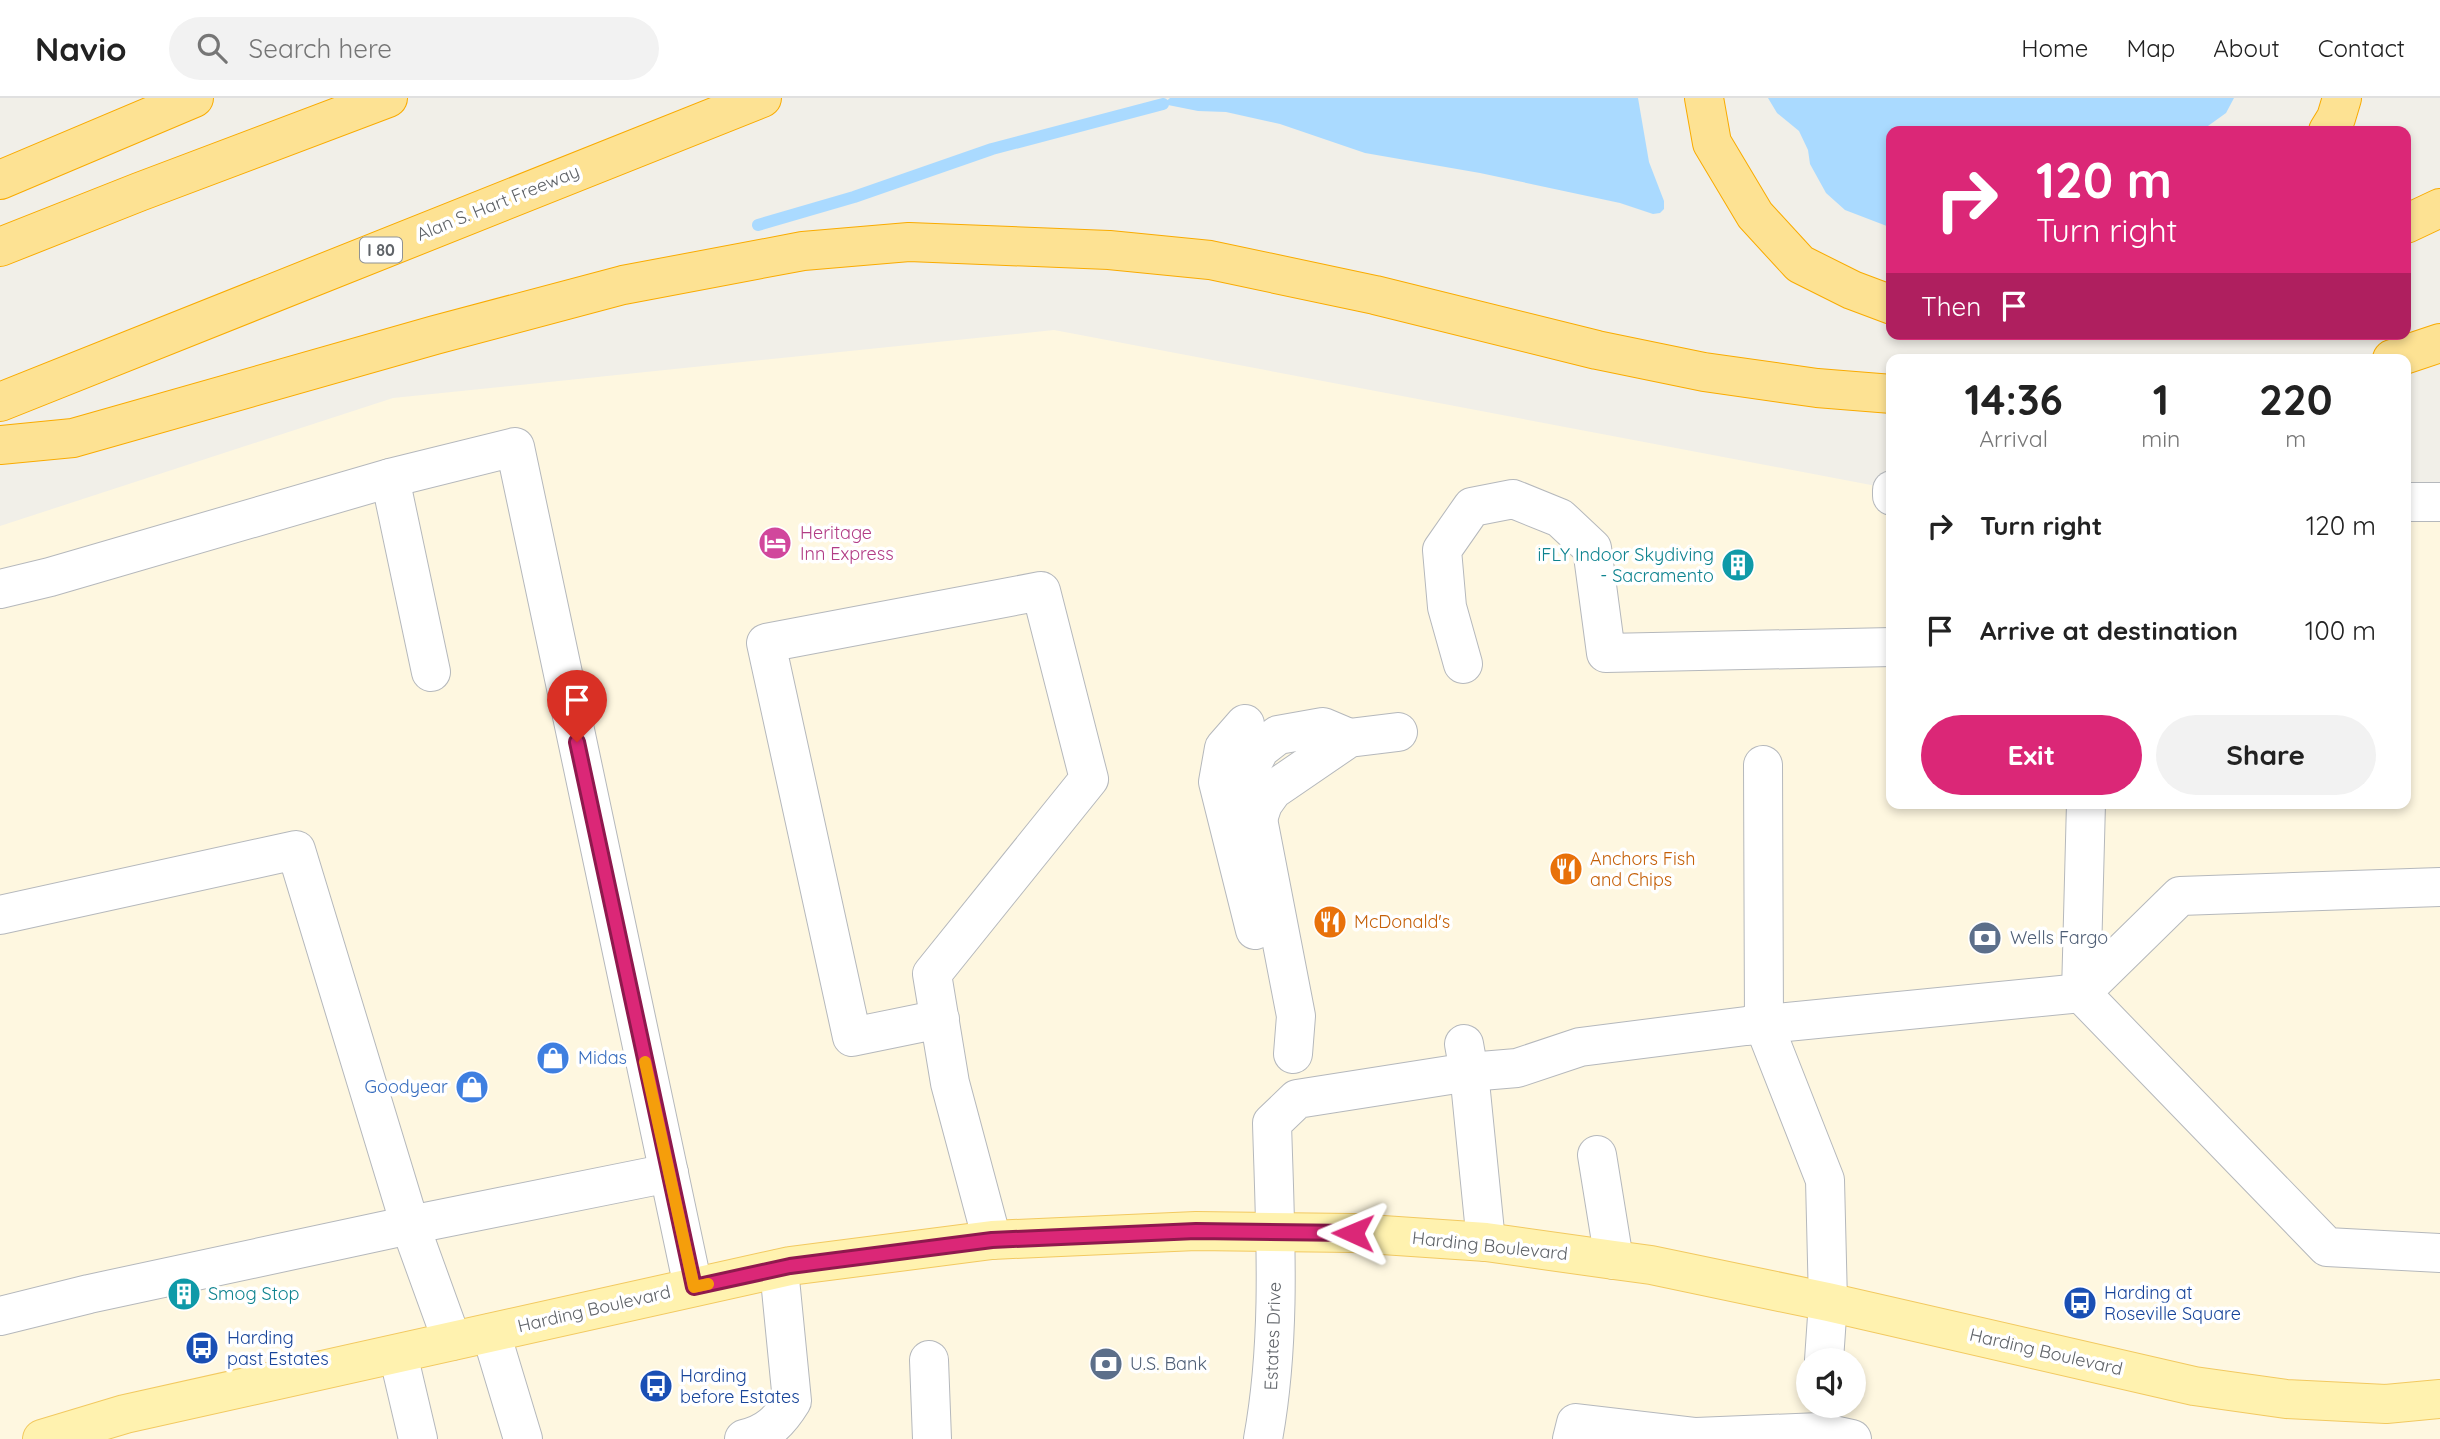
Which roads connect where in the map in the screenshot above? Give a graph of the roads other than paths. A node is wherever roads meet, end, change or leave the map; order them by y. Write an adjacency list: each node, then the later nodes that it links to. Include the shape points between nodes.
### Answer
1 (194, 98): 6 (highway)
2 (387, 98): 11 (highway)
3 (762, 98): 16 (highway, Alan S. Hart Freeway / I 80)
4 (1704, 98): 12 (highway, via 1712,143 1755,215 1800,264)
5 (2342, 98): 7 (highway)
6 (171, 105): 8 (highway)
7 (2331, 126)
8 (0, 180)
9 (2440, 208): 10 (highway)
10 (2411, 222)
11 (0, 247)
12 (1886, 303)
13 (2440, 343): 14 (highway)
14 (2407, 354)
15 (1886, 393): 17 (highway, via 1704,372 1210,260 1109,250 909,242 803,251 623,285 73,438)
16 (0, 402)
17 (0, 445)
18 (390, 478): 21 (street); 24 (street); 38 (street, via 515,447)
19 (2411, 502): 20 (street)
20 (2440, 502)
21 (0, 589)
22 (1886, 647): 23 (street, via 1606,653 1592,548 1560,519 1513,499 1472,508 1442,550 1447,607)
23 (1463, 664)
24 (431, 672)
25 (1245, 724): 34 (street, via 1224,748 1218,782 1274,1006)
26 (1398, 732): 34 (street, via 1349,738 1323,727 1278,735 1260,749 1250,768 1248,786 1296,1016)
27 (1763, 765): 33 (street)
28 (2086, 809): 31 (street)
29 (2440, 887): 31 (street, via 2180,896)
30 (0, 915): 39 (street, via 296,850)
31 (2081, 993): 33 (street); 43 (street, via 2327,1247)
32 (940, 1019): 32 (street, via 932,974 1089,779 1041,591 766,643 852,1037); 41 (street, via 950,1083)
33 (1764, 1025): 35 (street, via 1580,1047 1517,1068); 47 (street, via 1825,1180)
34 (1293, 1054): 36 (street)
35 (1466, 1058): 36 (street); 42 (street)
36 (1297, 1099): 40 (street, Estates Drive, via 1272,1123)
37 (1597, 1155): 44 (street)
38 (669, 1173): 39 (street); 46 (street)
39 (410, 1225): 48 (street); 50 (street)
40 (1275, 1232): 41 (main road, Harding Boulevard); 42 (main road, Harding Boulevard); 62 (street, Estates Drive, via 1275,1325)
41 (992, 1240): 45 (main road, Harding Boulevard)
42 (1486, 1242): 44 (main road, Harding Boulevard)
43 (2440, 1253)
44 (1614, 1260): 47 (main road, Harding Boulevard)
45 (779, 1269): 46 (main road, Harding Boulevard); 60 (street, via 792,1401 762,1434)
46 (694, 1287): 49 (main road, Harding Boulevard)
47 (1828, 1302): 51 (street); 54 (main road, Harding Boulevard, via 2194,1386 2286,1399 2386,1404)
48 (0, 1316)
49 (491, 1332): 50 (main road, Harding Boulevard); 59 (street)
50 (452, 1341): 52 (main road, Harding Boulevard)
51 (1825, 1348)
52 (398, 1354): 55 (main road, Harding Boulevard); 58 (street)
53 (929, 1360): 61 (street)
54 (2440, 1399)
55 (128, 1427): 57 (main road, Harding Boulevard)
56 (1828, 1429): 63 (street, via 1696,1437 1576,1423)
57 (42, 1439)
58 (418, 1439)
59 (523, 1439)
60 (744, 1439)
61 (932, 1439)
62 (1263, 1439)
63 (1572, 1439)

